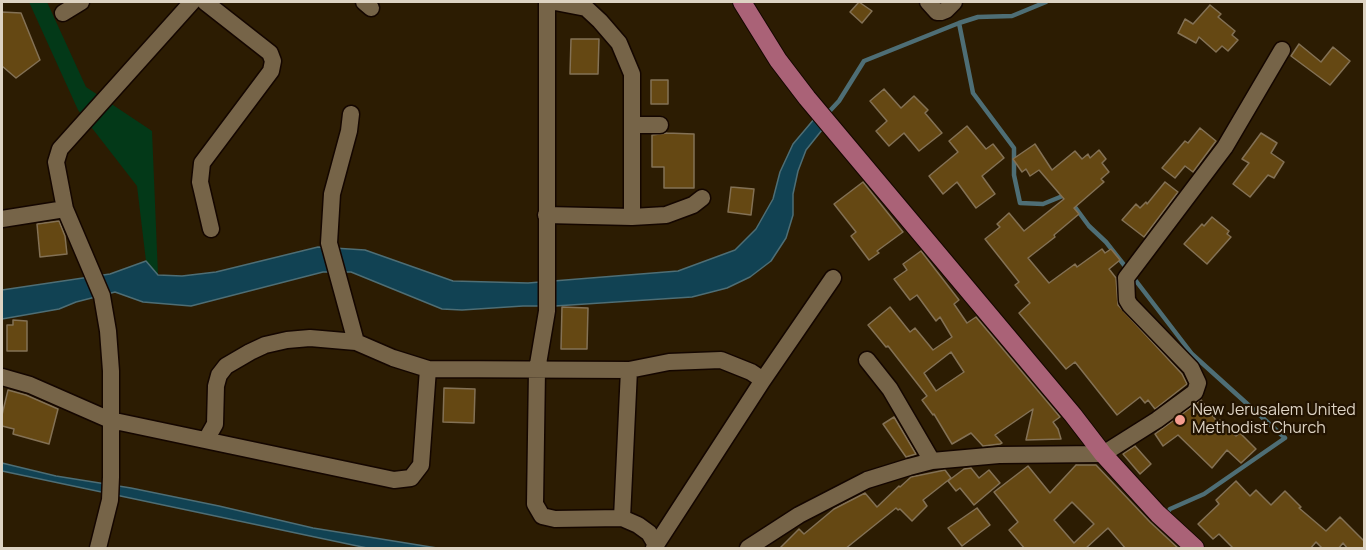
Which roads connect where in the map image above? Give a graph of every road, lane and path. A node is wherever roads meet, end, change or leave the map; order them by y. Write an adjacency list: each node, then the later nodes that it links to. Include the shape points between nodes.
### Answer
1 (81, 2): 9 (street)
2 (192, 2): 15 (street, via 57,154 56,167)
3 (205, 2): 19 (street, via 270,53 273,61 265,80 202,163 200,182)
4 (547, 2): 16 (street)
5 (555, 2): 13 (street, via 586,8 619,43 632,74)
6 (742, 2): 30 (main road, via 807,98 1074,415)
7 (928, 2): 8 (street, via 940,12)
8 (954, 2)
9 (63, 13)
10 (1282, 50): 30 (street, via 1225,147 1126,278 1130,305 1191,368 1198,383 1195,392)
11 (351, 114): 21 (street, via 332,194 329,243)
12 (660, 124): 13 (street)
13 (632, 125): 17 (street)
14 (702, 198): 17 (street, via 666,215)
15 (66, 209): 18 (street); 28 (street, via 102,296 111,370)
16 (546, 215): 17 (street); 24 (street, via 547,311)
17 (632, 217)
18 (2, 219)
19 (211, 229)
20 (833, 278): 27 (street)
21 (356, 342): 23 (street); 29 (street, via 287,340 265,345 226,366 216,386 215,424)
22 (867, 360): 31 (street, via 890,389)
23 (428, 369): 24 (street); 29 (street, via 421,465 411,478 394,480)
24 (537, 370): 25 (street); 32 (street, via 535,504 542,516 555,519)
25 (629, 370): 27 (street, via 669,362 721,360); 32 (street)
26 (2, 377): 28 (street)
27 (763, 380): 33 (street)
28 (110, 420): 29 (street); 34 (street, via 110,500)
29 (206, 440)
30 (1102, 454): 31 (street, via 999,455); 36 (main road)
31 (932, 461): 35 (street, via 867,480 799,515)
32 (622, 518): 33 (street, via 649,533)
33 (655, 547)
34 (98, 549)
35 (748, 549)
36 (1195, 549)

